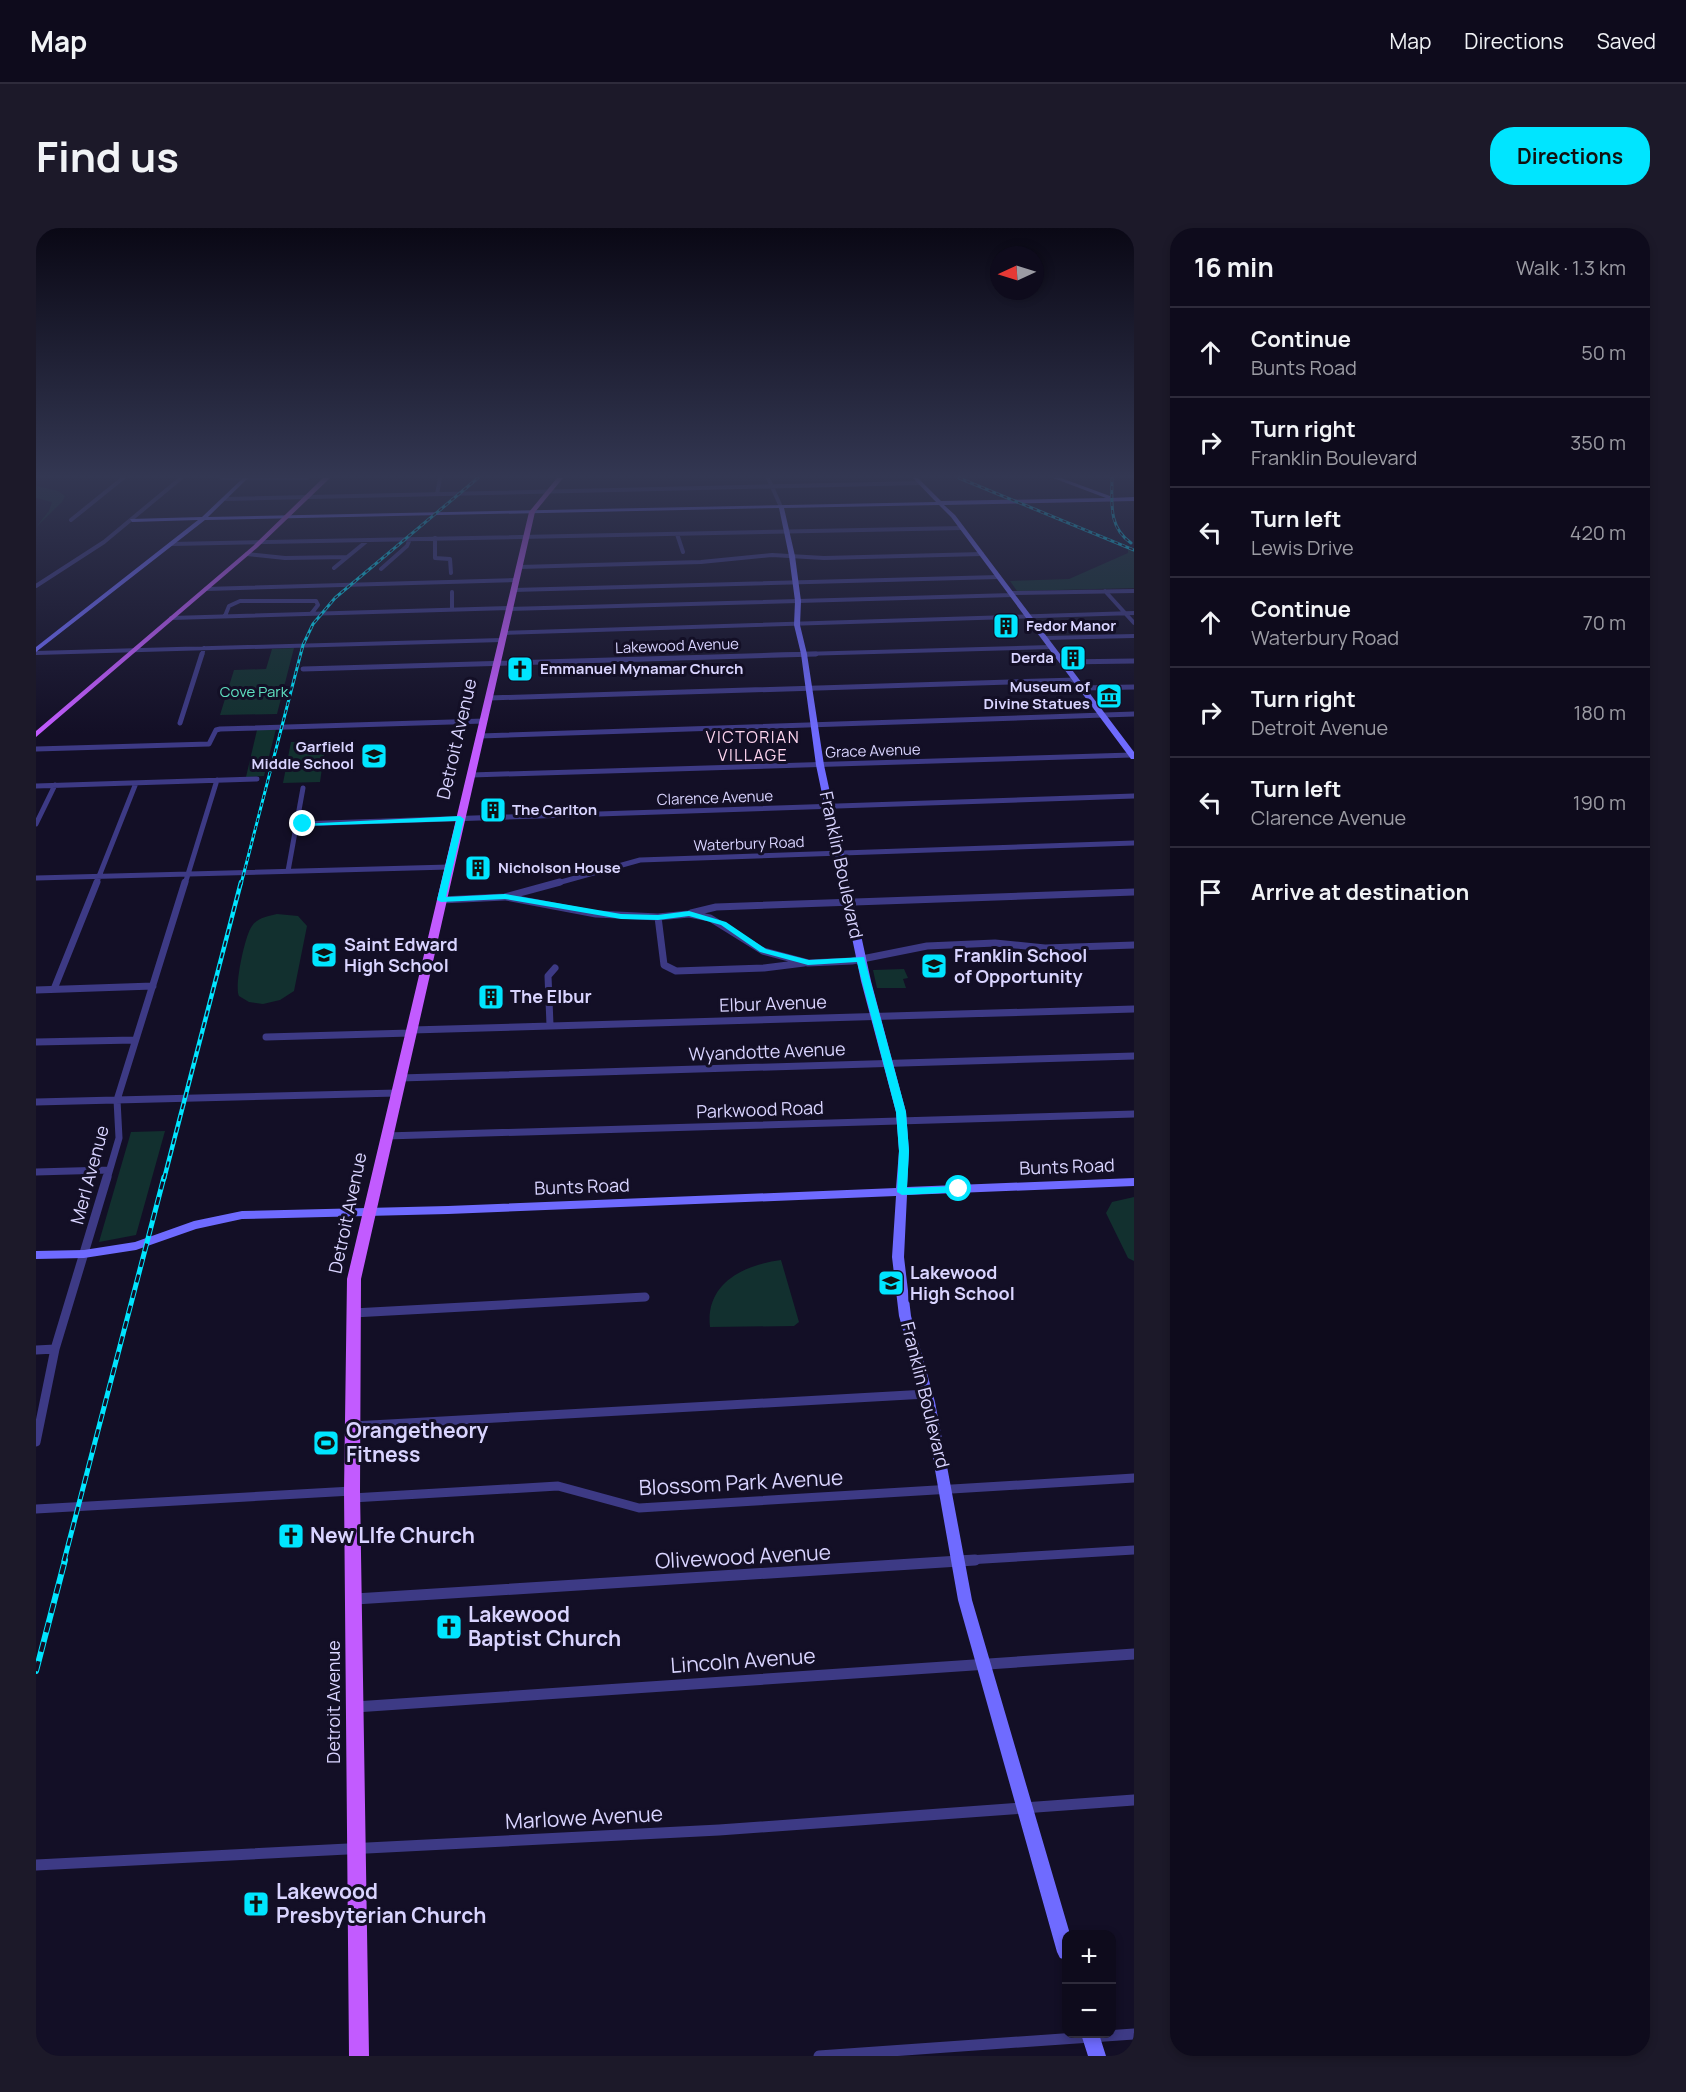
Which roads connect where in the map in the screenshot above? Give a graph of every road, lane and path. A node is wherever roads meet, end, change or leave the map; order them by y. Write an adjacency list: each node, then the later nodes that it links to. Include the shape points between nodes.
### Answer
1 (72, 563): 18 (street)
2 (146, 563): 39 (street)
3 (236, 563): 19 (main road)
4 (339, 563): 11 (street)
5 (387, 563): 13 (street)
6 (450, 563): 14 (street)
7 (520, 563): 12 (main road, Detroit Avenue)
8 (653, 563): 12 (street)
9 (793, 563): 17 (street, Franklin Boulevard)
10 (989, 563): 15 (street)
11 (334, 567)
12 (519, 567): 16 (main road, Detroit Avenue)
13 (381, 569)
14 (451, 573)
15 (999, 577): 17 (street); 24 (street)
16 (516, 580): 19 (street); 20 (main road, Detroit Avenue)
17 (796, 583): 20 (street); 25 (street, Franklin Boulevard)
18 (36, 585)
19 (206, 589): 33 (main road)
20 (513, 590): 26 (main road, Detroit Avenue)
21 (1105, 591): 22 (street); 24 (street); 28 (street)
22 (1134, 591)
23 (452, 592): 27 (street)
24 (1012, 594): 25 (street); 32 (street)
25 (798, 601): 26 (street); 35 (street, Franklin Boulevard)
26 (509, 609): 27 (street); 36 (main road, Detroit Avenue)
27 (452, 610): 30 (street)
28 (1125, 613): 29 (street); 32 (street); 34 (street)
29 (1134, 613)
30 (311, 614): 31 (street); 31 (street, via 318,604 312,600 238,602 229,606)
31 (225, 616): 33 (street)
32 (1029, 617): 35 (street); 38 (street)
33 (171, 618): 43 (main road)
34 (1134, 623)
35 (797, 624): 36 (street); 45 (street, Franklin Boulevard)
36 (503, 636): 42 (street); 48 (main road, Detroit Avenue)
37 (1134, 636): 38 (street)
38 (1045, 638): 41 (street)
39 (46, 642): 40 (street); 44 (street)
40 (36, 643)
41 (1051, 646): 45 (street, Lakewood Avenue); 47 (street)
42 (204, 648): 43 (street); 58 (street)
43 (134, 650): 44 (street); 60 (main road)
44 (36, 652)
45 (804, 654): 48 (street, Lakewood Avenue); 52 (street, Franklin Boulevard)
46 (1134, 661): 47 (street)
47 (1064, 662): 50 (street)
48 (496, 663): 49 (street, Lakewood Avenue); 54 (main road, Detroit Avenue)
49 (303, 669)
50 (1076, 680): 52 (street); 53 (street)
51 (1134, 687): 53 (street)
52 (810, 688): 54 (street); 59 (street, Franklin Boulevard)
53 (1082, 688): 56 (street)
54 (489, 698): 57 (main road, Detroit Avenue)
55 (1134, 714): 56 (street)
56 (1103, 716): 59 (street); 63 (street)
57 (484, 721): 61 (main road, Detroit Avenue); 62 (street, via 220,729 209,744)
58 (180, 723)
59 (814, 726): 61 (street); 64 (street, Franklin Boulevard)
60 (36, 735)
61 (480, 736): 65 (main road, Detroit Avenue)
62 (36, 749)
63 (1133, 756): 64 (street, Grace Avenue)
64 (820, 765): 65 (street, Grace Avenue); 73 (street, Franklin Boulevard)
65 (471, 776): 74 (main road, Detroit Avenue)
66 (257, 779): 67 (street)
67 (217, 780): 68 (street); 81 (street, Merl Avenue)
68 (136, 783): 69 (street); 82 (street)
69 (55, 785): 70 (street); 75 (street)
70 (36, 786)
71 (303, 788): 76 (street)
72 (1134, 796): 73 (street, Clarence Avenue)
73 (829, 807): 74 (street, Clarence Avenue); 78 (street, Franklin Boulevard)
74 (460, 819): 76 (street, Clarence Avenue); 79 (main road, Detroit Avenue)
75 (36, 824)
76 (297, 824): 80 (street)
77 (1134, 843): 78 (street, Waterbury Road)
78 (839, 853): 85 (street, Waterbury Road, via 640,860); 87 (street, Franklin Boulevard)
79 (449, 867): 80 (street); 86 (main road, Detroit Avenue)
80 (288, 871): 81 (street)
81 (189, 875): 82 (street); 98 (street, Merl Avenue)
82 (98, 877): 83 (street); 99 (street)
83 (36, 879)
84 (1134, 891): 87 (street)
85 (505, 897): 86 (street, Waterbury Road); 90 (street, via 596,914)
86 (441, 900): 104 (main road, Detroit Avenue)
87 (849, 902): 88 (street); 94 (street, Franklin Boulevard)
88 (710, 909): 89 (street); 91 (street)
89 (689, 914): 90 (street); 91 (street)
90 (658, 917): 96 (street, via 661,959 664,965 676,970)
91 (710, 918): 93 (street, via 763,951)
92 (1134, 945): 94 (street, via 927,946)
93 (779, 955): 95 (street); 96 (street)
94 (861, 959): 95 (street); 102 (street, Franklin Boulevard)
95 (808, 963): 96 (street)
96 (780, 966)
97 (555, 968): 103 (street, via 548,976)
98 (153, 986): 99 (street); 106 (street, Merl Avenue)
99 (54, 989): 100 (street)
100 (36, 990)
101 (1134, 1009): 102 (street, Elbur Avenue)
102 (874, 1016): 103 (street, Elbur Avenue); 109 (street, Franklin Boulevard)
103 (550, 1025): 104 (street, Elbur Avenue)
104 (412, 1032): 105 (street, Elbur Avenue); 110 (main road, Detroit Avenue)
105 (266, 1037)
106 (135, 1040): 107 (street); 112 (street, Merl Avenue)
107 (36, 1042)
108 (1134, 1056): 109 (street, Wyandotte Avenue)
109 (889, 1063): 110 (street, Wyandotte Avenue); 115 (street, Franklin Boulevard)
110 (400, 1078): 111 (main road, Detroit Avenue)
111 (397, 1093): 112 (street); 116 (main road, Detroit Avenue)
112 (117, 1100): 113 (street); 117 (street, Merl Avenue, via 119,1138)
113 (36, 1102)
114 (1134, 1113): 115 (street, Parkwood Road)
115 (902, 1122): 116 (street, Parkwood Road); 120 (street, Franklin Boulevard)
116 (386, 1136): 121 (main road, Detroit Avenue)
117 (108, 1170): 118 (street); 122 (street, Merl Avenue)
118 (36, 1172)
119 (1134, 1182): 120 (street, Bunts Road)
120 (902, 1192): 121 (street, Bunts Road); 128 (street, Franklin Boulevard, via 900,1285 908,1330)
121 (369, 1213): 122 (street, Bunts Road, via 226,1218 188,1226 136,1246); 125 (main road, Detroit Avenue, via 354,1279)
122 (84, 1254): 123 (street, Bunts Road); 126 (street, Merl Avenue)
123 (36, 1255)
124 (645, 1297): 125 (street)
125 (353, 1313): 129 (main road, Detroit Avenue)
126 (55, 1349): 127 (street); 130 (street, Merl Avenue)
127 (36, 1350)
128 (927, 1394): 129 (street); 132 (street, Franklin Boulevard)
129 (352, 1426): 133 (main road, Detroit Avenue)
130 (36, 1442)
131 (1134, 1479): 132 (street, Blossom Park Avenue)
132 (947, 1490): 133 (street, Blossom Park Avenue, via 639,1508 558,1486); 136 (street, Franklin Boulevard)
133 (352, 1495): 134 (street, Blossom Park Avenue); 137 (main road, Detroit Avenue)
134 (36, 1509)
135 (1134, 1550): 136 (street, Olivewood Avenue)
136 (959, 1562): 137 (street, Olivewood Avenue); 139 (street, Franklin Boulevard)
137 (355, 1599): 140 (main road, Detroit Avenue)
138 (1134, 1654): 139 (street, Lincoln Avenue)
139 (983, 1665): 140 (street, Lincoln Avenue); 142 (street, Franklin Boulevard)
140 (355, 1707): 143 (main road, Detroit Avenue)
141 (1134, 1800): 142 (street, Marlowe Avenue)
142 (1024, 1808): 143 (street, Marlowe Avenue, via 729,1830); 145 (street, Franklin Boulevard)
143 (356, 1848): 144 (street, Marlowe Avenue); 150 (main road, Detroit Avenue)
144 (36, 1865)
145 (1062, 1938)
146 (1116, 2034): 147 (street)
147 (1134, 2034)
148 (1062, 2037): 151 (street)
149 (1092, 2038): 152 (street)
150 (359, 2056)
151 (819, 2056)
152 (1097, 2056)

